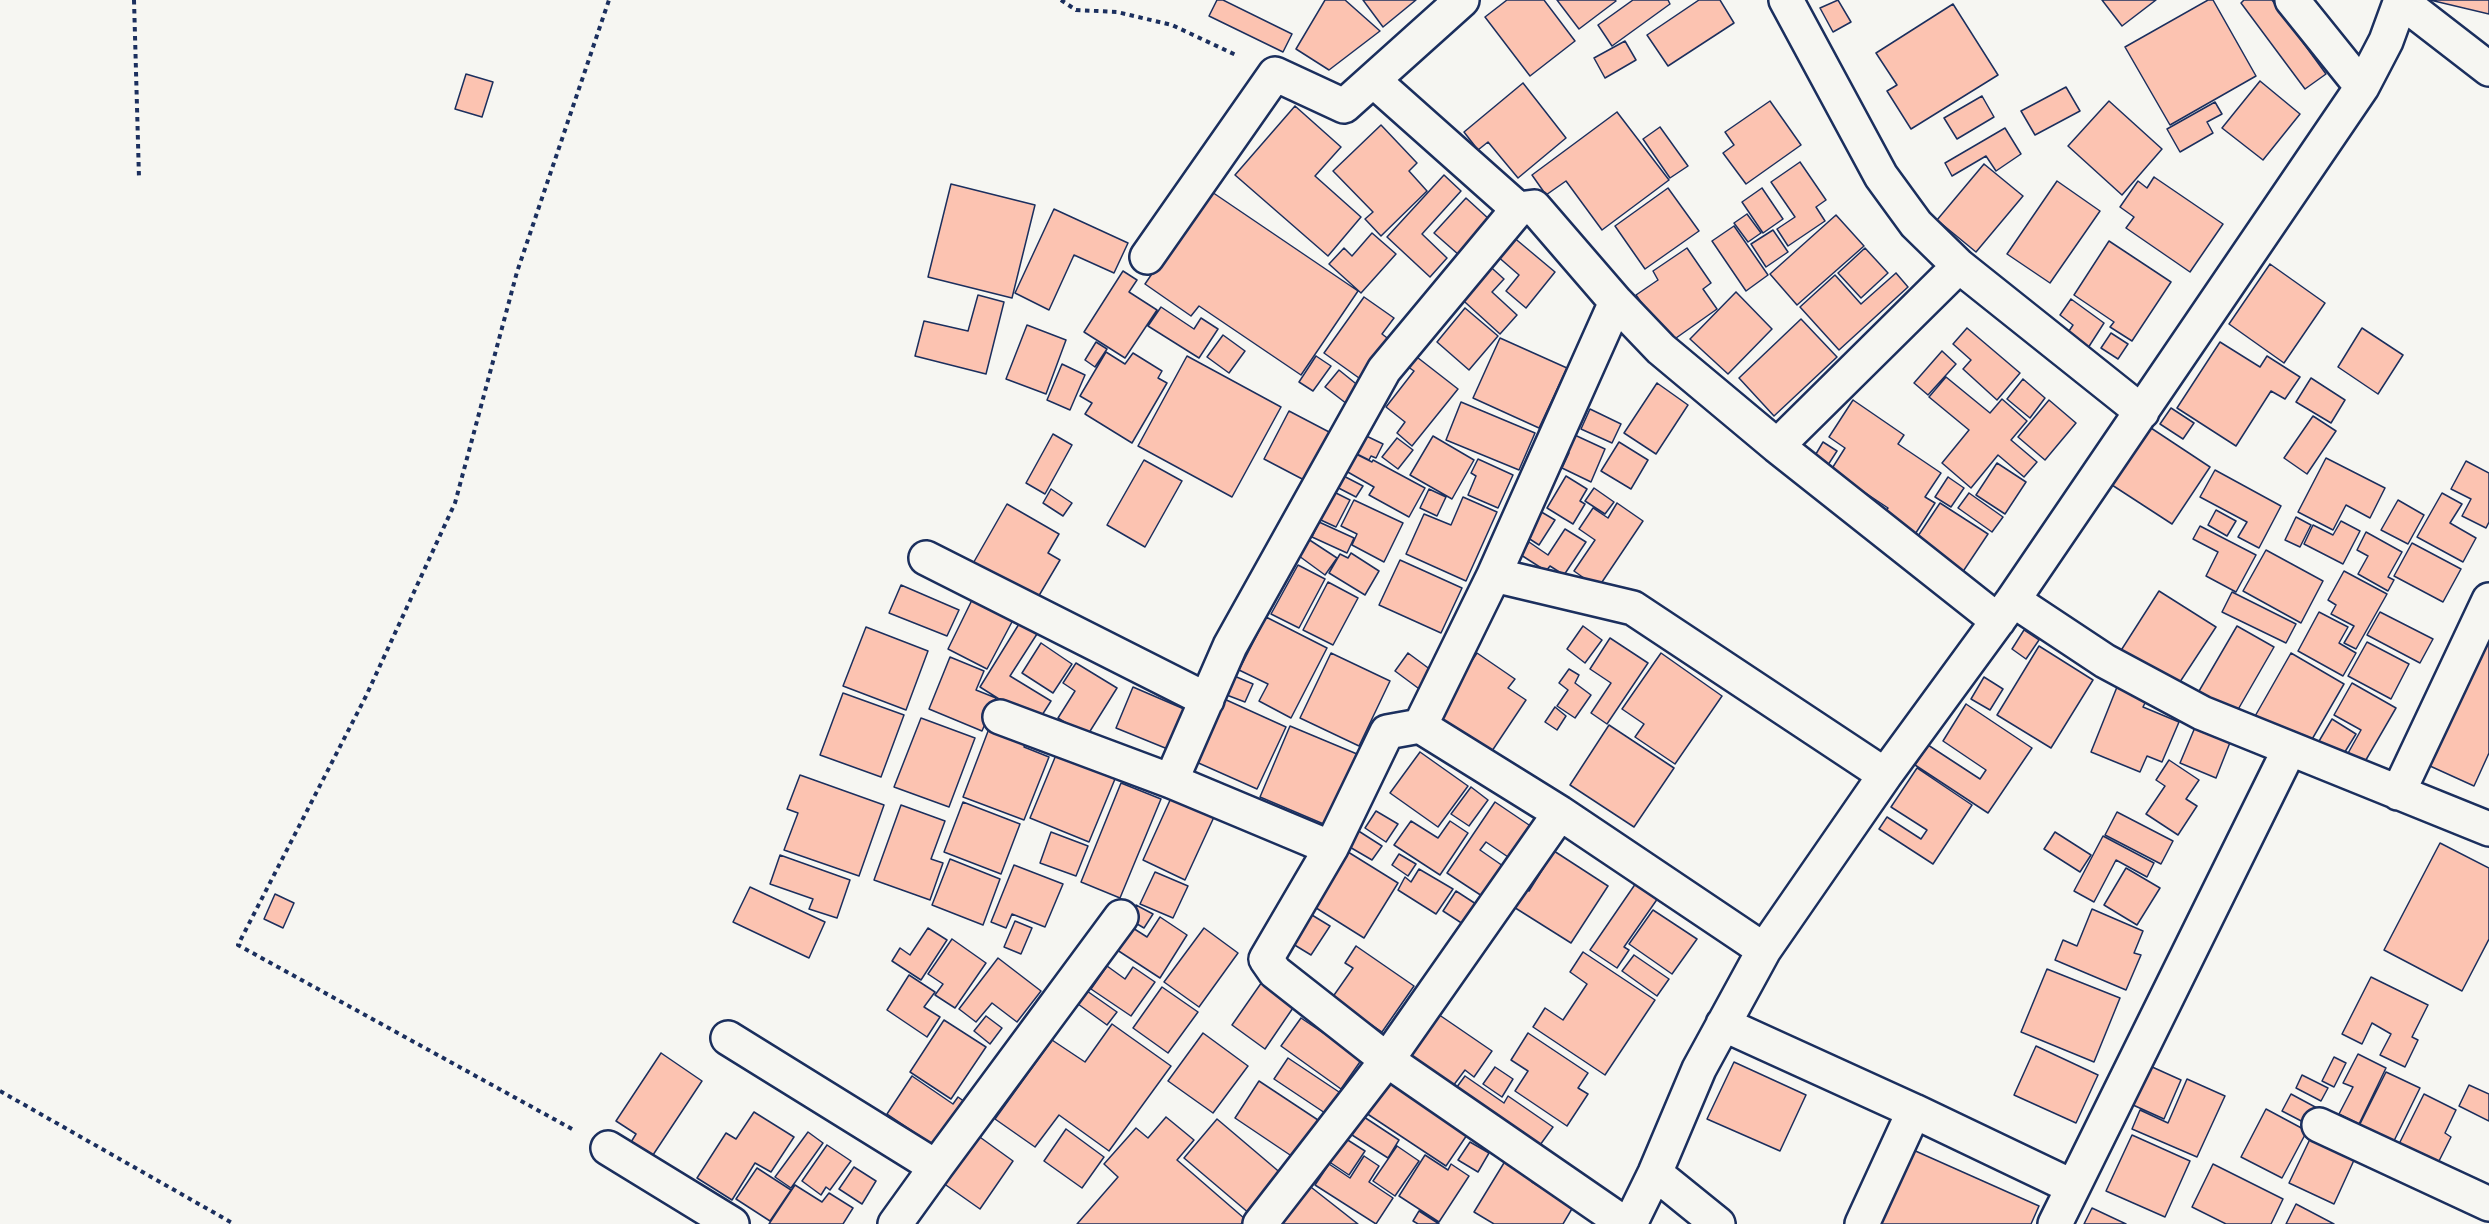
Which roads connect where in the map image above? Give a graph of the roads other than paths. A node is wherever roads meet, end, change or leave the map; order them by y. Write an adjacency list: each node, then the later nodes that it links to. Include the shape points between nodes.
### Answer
1 (1462, 0): 6 (street)
2 (1786, 0): 10 (street, via 1881,176 1916,224)
3 (2292, 0): 7 (street)
4 (2401, 1): 5 (street); 7 (street)
5 (2489, 69)
6 (1373, 80): 8 (street); 9 (street, via 1344,106 1275,74)
7 (2362, 87): 12 (street)
8 (1518, 208): 11 (street, via 1534,207); 18 (street, via 1384,370 1236,636)
9 (1147, 257)
10 (1959, 266): 12 (street); 13 (street)
11 (1616, 303): 13 (street, via 1660,348); 15 (street)
12 (2142, 412): 17 (street)
13 (1777, 446): 17 (street)
14 (926, 558): 18 (street)
15 (1494, 575): 20 (street); 22 (street, via 1633,608)
16 (2489, 600): 24 (street)
17 (2005, 611): 21 (street, via 2202,713); 22 (street)
18 (1207, 700): 23 (street)
19 (1000, 717): 23 (street)
20 (1420, 726): 25 (street); 27 (street, via 1387,732)
21 (2289, 750): 24 (street); 38 (street)
22 (1885, 776): 29 (street)
23 (1171, 781): 27 (street)
24 (2398, 793): 26 (street)
25 (1560, 813): 29 (street); 32 (street)
26 (2489, 829)
27 (1330, 848): 32 (street, via 1266,959 1275,972)
28 (1121, 917): 36 (street)
29 (1764, 950): 30 (street)
30 (1723, 1024): 33 (street); 37 (street, via 1699,1069)
31 (728, 1038): 36 (street)
32 (1387, 1060): 42 (street); 43 (street)
33 (1914, 1111): 38 (street); 46 (street)
34 (2319, 1125): 39 (street)
35 (608, 1148): 40 (street)
36 (936, 1167): 41 (street)
37 (1655, 1173): 44 (street); 45 (street)
38 (2073, 1186): 47 (street)
39 (2489, 1205): 48 (street)
40 (732, 1224)
41 (895, 1224)
42 (1260, 1224)
43 (1624, 1224)
44 (1630, 1224)
45 (1718, 1224)
46 (1862, 1224)
47 (2055, 1224)
48 (2475, 1224)

